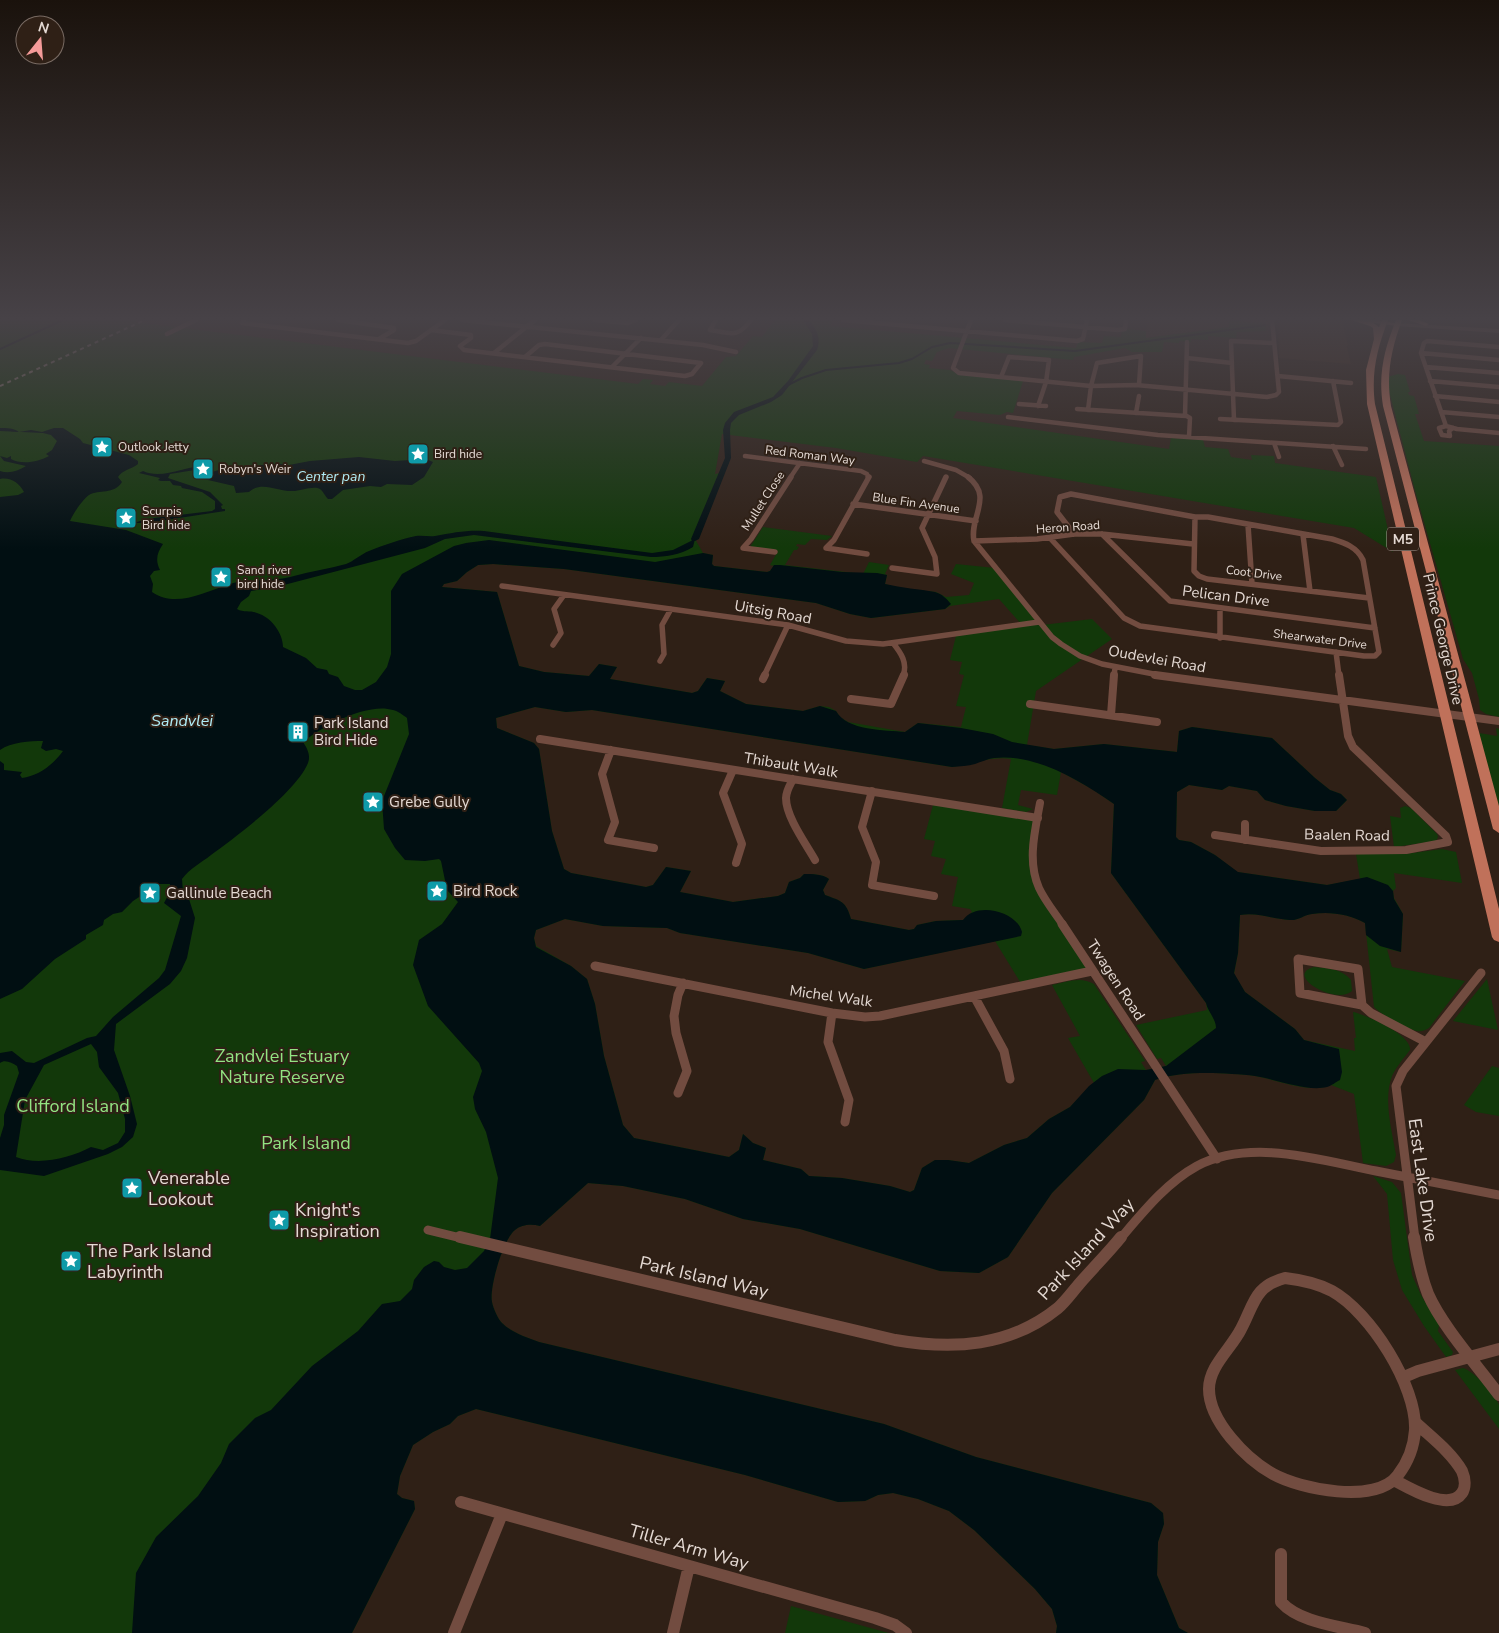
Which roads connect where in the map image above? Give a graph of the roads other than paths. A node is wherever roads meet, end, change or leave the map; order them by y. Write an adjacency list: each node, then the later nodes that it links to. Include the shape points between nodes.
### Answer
1 (1041, 396): 15 (street)
2 (1090, 396): 18 (street)
3 (1139, 396): 20 (street)
4 (1186, 396): 21 (street)
5 (1232, 396): 25 (street)
6 (1254, 396): 7 (street)
7 (1268, 396)
8 (1336, 396): 25 (street, via 1341,422 1338,425)
9 (1370, 396): 73 (main road, Prince George Drive / M5)
10 (1385, 396): 75 (main road, Prince George Drive / M5)
11 (1435, 396): 19 (street)
12 (1437, 396): 13 (street)
13 (1499, 402)
14 (1019, 404): 15 (street)
15 (1038, 406): 16 (street)
16 (1046, 406)
17 (1077, 409): 18 (street)
18 (1088, 410): 20 (street)
19 (1441, 412): 23 (street); 26 (street)
20 (1136, 413): 21 (street)
21 (1186, 416): 29 (street, via 1190,418)
22 (1008, 417): 29 (street)
23 (1499, 417)
24 (1220, 419): 25 (street)
25 (1234, 420)
26 (1446, 426): 27 (street); 27 (street, via 1439,428 1442,435 1450,436 1449,431)
27 (1453, 428): 28 (street)
28 (1499, 433)
29 (1189, 438): 30 (street)
30 (1274, 443): 31 (street); 34 (street)
31 (1333, 446): 32 (street); 37 (street)
32 (1366, 449)
33 (745, 456): 36 (street, Red Roman Way)
34 (1279, 457)
35 (924, 461): 42 (street, via 956,470 976,483 982,496)
36 (800, 463): 39 (street, Red Roman Way, via 867,474 869,477); 50 (street, Mullet Close, via 743,548)
37 (1342, 465)
38 (946, 477): 40 (street)
39 (853, 504): 40 (street, Blue Fin Avenue); 51 (street, via 834,540 826,548)
40 (928, 514): 42 (street, Blue Fin Avenue); 52 (street, via 922,530 937,574)
41 (1195, 517): 43 (street, Shearwater Drive); 44 (street, Shearwater Drive, via 1064,494 1060,497 1057,512); 49 (street, Coot Drive)
42 (976, 521): 48 (street)
43 (1248, 525): 46 (street, Shearwater Drive); 53 (street)
44 (1074, 534): 45 (street, Heron Road); 47 (street, Heron Road)
45 (1102, 534): 49 (street, Heron Road); 58 (street, Pelican Drive, via 1166,599)
46 (1303, 534): 55 (street); 57 (street, Shearwater Drive, via 1342,542 1359,552)
47 (1050, 538): 48 (street, Heron Road); 63 (street, Shearwater Drive, via 1129,622 1147,628)
48 (974, 541): 60 (street, Oudevlei Road)
49 (1193, 544): 53 (street, Coot Drive, via 1194,572 1197,575)
50 (775, 552)
51 (867, 554)
52 (892, 568)
53 (1252, 584): 55 (street, Coot Drive)
54 (502, 586): 56 (street, Uitsig Road)
55 (1310, 591): 57 (street, Coot Drive)
56 (564, 595): 59 (street, Uitsig Road); 65 (street, via 554,610 561,633)
57 (1369, 598): 62 (street, Shearwater Drive)
58 (1220, 608): 62 (street, Pelican Drive); 63 (street)
59 (671, 609): 61 (street, Uitsig Road); 67 (street, via 662,625 664,654)
60 (1039, 622): 64 (street, Uitsig Road); 68 (street, Oudevlei Road, via 1068,649)
61 (788, 625): 64 (street, Uitsig Road, via 846,642); 69 (street)
62 (1375, 628): 66 (street, Shearwater Drive, via 1379,652 1376,655)
63 (1220, 638): 66 (street, Shearwater Drive)
64 (893, 642): 70 (street, via 907,666 891,704)
65 (553, 645)
66 (1336, 652): 71 (street)
67 (660, 661)
68 (1115, 668): 71 (street, Oudevlei Road); 74 (street)
69 (763, 679)
70 (851, 699)
71 (1342, 700): 73 (street, Oudevlei Road); 88 (street, Baalen Road, via 1353,747 1446,836 1448,842 1406,850 1322,851)
72 (1030, 704): 74 (street)
73 (1444, 714): 75 (street, Oudevlei Road); 93 (main road, Prince George Drive / M5)
74 (1111, 715): 77 (street)
75 (1469, 717): 76 (street, Oudevlei Road); 86 (main road, Prince George Drive / M5)
76 (1499, 721)
77 (1157, 722)
78 (540, 739): 79 (street, Thibault Walk)
79 (612, 750): 80 (street, Thibault Walk); 89 (street, via 602,773 615,822 608,840)
80 (733, 770): 81 (street, Thibault Walk); 91 (street, via 723,793 742,844)
81 (793, 779): 82 (street, Thibault Walk); 90 (street, via 786,795 787,803)
82 (872, 791): 84 (street, Thibault Walk); 92 (street, via 862,828 876,862 872,885)
83 (1040, 803): 84 (street, Twagen Road)
84 (1038, 818): 95 (street, Twagen Road, via 1032,857 1034,878)
85 (1245, 824): 88 (street)
86 (1499, 829)
87 (1215, 835): 88 (street, Baalen Road)
88 (1245, 840)
89 (654, 848)
90 (815, 860)
91 (736, 863)
92 (934, 896)
93 (1499, 937)
94 (595, 966): 97 (street, Michel Walk)
95 (1092, 971): 98 (street, Michel Walk); 105 (street, Twagen Road)
96 (1481, 974): 101 (street, East Lake Drive)
97 (683, 983): 100 (street, Michel Walk); 103 (street, via 672,1014 687,1071)
98 (974, 996): 100 (street, Michel Walk, via 875,1016); 102 (street, via 1004,1051)
99 (1362, 1005): 99 (street, via 1358,969 1298,959 1300,994); 101 (street)
100 (832, 1013): 104 (street, via 828,1042 849,1100)
101 (1426, 1042): 106 (street, East Lake Drive, via 1403,1071 1396,1086)
102 (1010, 1079)
103 (678, 1093)
104 (845, 1122)
105 (1217, 1159): 106 (street, Park Island Way, via 1256,1153 1288,1154); 108 (street, Park Island Way, via 1171,1182 1055,1311 1021,1332 975,1346 939,1346 895,1340)
106 (1406, 1177): 107 (street, Park Island Way); 110 (street, East Lake Drive, via 1421,1276 1438,1312)
107 (1499, 1195)
108 (428, 1230)
109 (1499, 1349): 110 (street)
110 (1472, 1357): 111 (street); 112 (street, East Lake Drive)
111 (1404, 1377): 113 (street); 114 (street, via 1354,1307 1314,1283 1285,1278 1262,1286 1240,1331 1210,1379 1209,1400 1218,1420 1255,1461 1273,1474 1290,1482 1346,1492 1368,1491)
112 (1499, 1395)
113 (1416, 1423): 114 (street, via 1410,1456); 114 (street, via 1462,1471 1463,1492 1454,1500 1445,1501)
114 (1394, 1480)
115 (461, 1502): 116 (street, Tiller Arm Way)
116 (502, 1514): 118 (street, Tiller Arm Way); 119 (street)
117 (1281, 1554): 122 (street, via 1283,1606 1296,1614)
118 (689, 1566): 120 (street); 121 (street, Tiller Arm Way, via 875,1618)
119 (454, 1633)
120 (673, 1633)
121 (906, 1633)
122 (1365, 1633)

